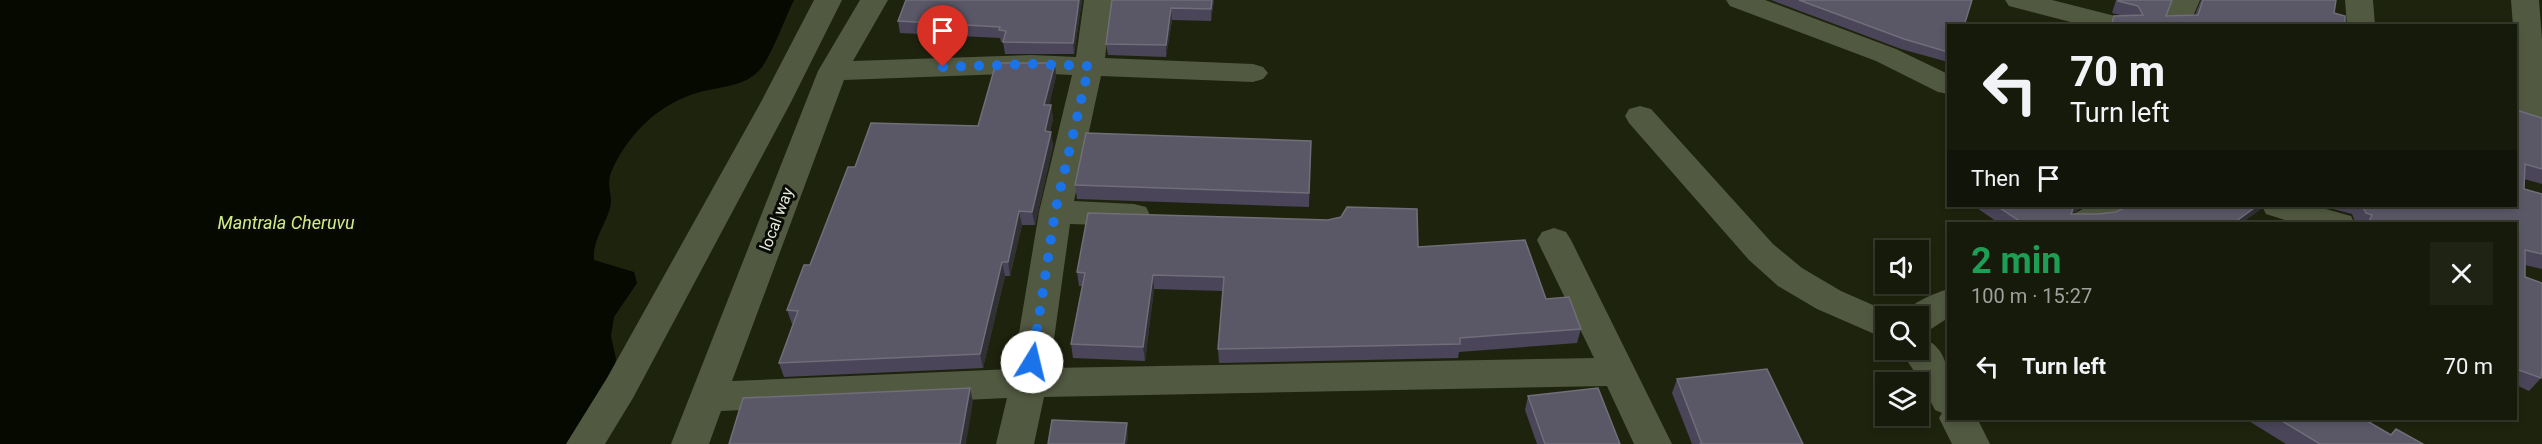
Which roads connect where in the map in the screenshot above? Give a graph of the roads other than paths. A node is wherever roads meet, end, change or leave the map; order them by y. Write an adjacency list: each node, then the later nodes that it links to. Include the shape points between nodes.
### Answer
1 (828, 0): 32 (street, via 620,388)
2 (874, 0): 11 (street, local way)
3 (1098, 0): 10 (street)
4 (1740, 0): 13 (street, via 1886,55)
5 (2019, 0): 8 (street)
6 (2359, 0): 9 (street)
7 (2525, 0): 15 (street)
8 (2113, 24)
9 (2361, 24)
10 (1089, 66): 11 (street, via 1032,64); 12 (street); 18 (street)
11 (833, 71): 29 (street, local way)
12 (1253, 73)
13 (1947, 85)
14 (1640, 116): 25 (street, via 1761,252 1790,277)
15 (2530, 116)
16 (2110, 207): 20 (street)
17 (2281, 207): 21 (street)
18 (1055, 212): 19 (street); 28 (street)
19 (1162, 215)
20 (2085, 222)
21 (2332, 222)
22 (1554, 240): 27 (street)
23 (1947, 303): 24 (street)
24 (1929, 313)
25 (1875, 321)
26 (1925, 360): 30 (street)
27 (1619, 372): 28 (street); 35 (street)
28 (1029, 384): 29 (street); 34 (street)
29 (709, 397): 33 (street, local way)
30 (1947, 398)
31 (1959, 420): 36 (street)
32 (585, 444)
33 (690, 444)
34 (1015, 444)
35 (1653, 444)
36 (1971, 444)

